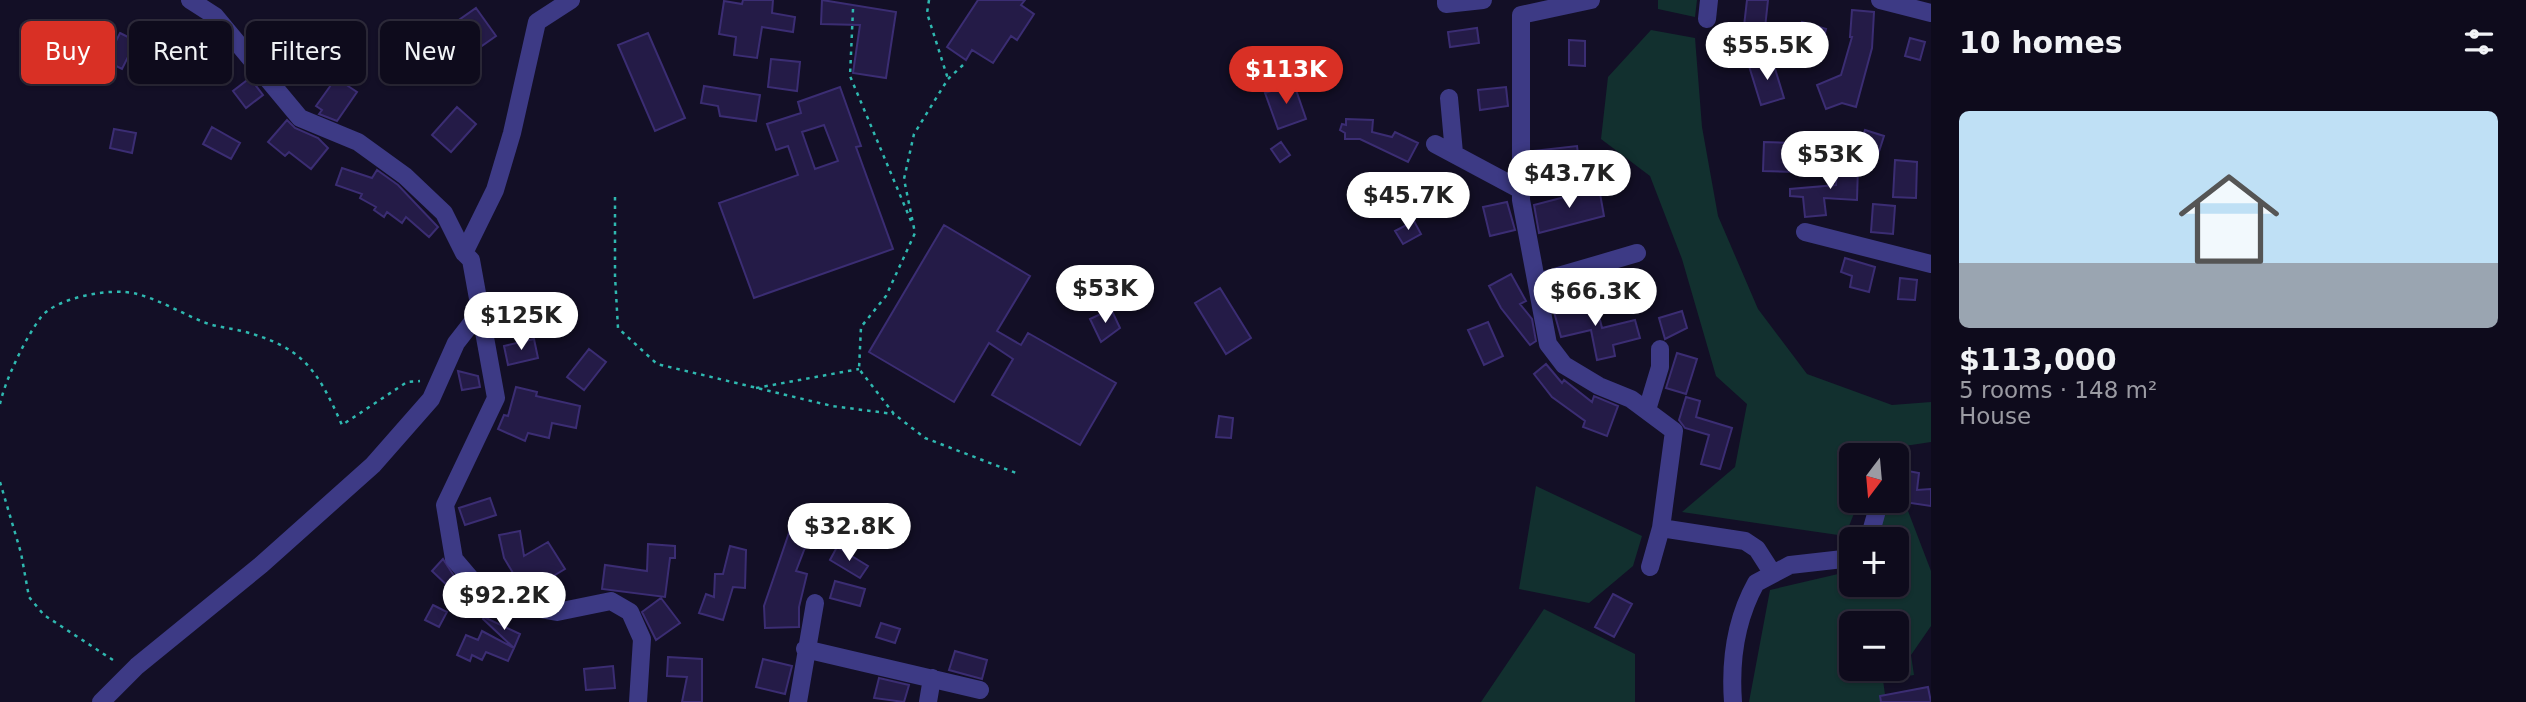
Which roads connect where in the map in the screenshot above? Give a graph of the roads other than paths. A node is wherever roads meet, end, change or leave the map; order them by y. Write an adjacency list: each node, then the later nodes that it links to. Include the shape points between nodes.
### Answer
1 (190, 0): 16 (street, via 215,16 300,118 358,142 425,194 444,213)
2 (571, 0): 16 (street, via 537,22 495,190)
3 (1446, 0): 4 (street, via 1446,4)
4 (1483, 0)
5 (1591, 0): 8 (street)
6 (1709, 0): 10 (street)
7 (1880, 0): 9 (street)
8 (1521, 7): 14 (street)
9 (1931, 13)
10 (1707, 19)
11 (1449, 98): 13 (street)
12 (1435, 144): 13 (street)
13 (1454, 153): 14 (street)
14 (1521, 190): 19 (street)
15 (1805, 232): 18 (street)
16 (464, 253): 20 (street, via 471,260)
17 (1637, 253): 19 (street)
18 (1931, 264)
19 (1538, 282): 22 (street, via 1548,344 1564,365)
20 (481, 311): 31 (street, via 456,343 432,399 373,465); 32 (street, via 496,398 445,505 454,559 489,600 556,612 611,601 630,612 642,639)
21 (1660, 349): 22 (street, via 1660,367)
22 (1647, 410): 23 (street, via 1674,431)
23 (1661, 528): 25 (street); 26 (street, via 1745,541 1757,549)
24 (1839, 559): 26 (street, via 1790,565)
25 (1650, 567)
26 (1773, 574): 35 (street, via 1756,583 1737,635 1731,671)
27 (815, 603): 28 (street)
28 (805, 649): 29 (street); 33 (street)
29 (932, 678): 30 (street); 34 (street)
30 (980, 690)
31 (101, 702)
32 (638, 702)
33 (798, 702)
34 (928, 702)
35 (1733, 702)

